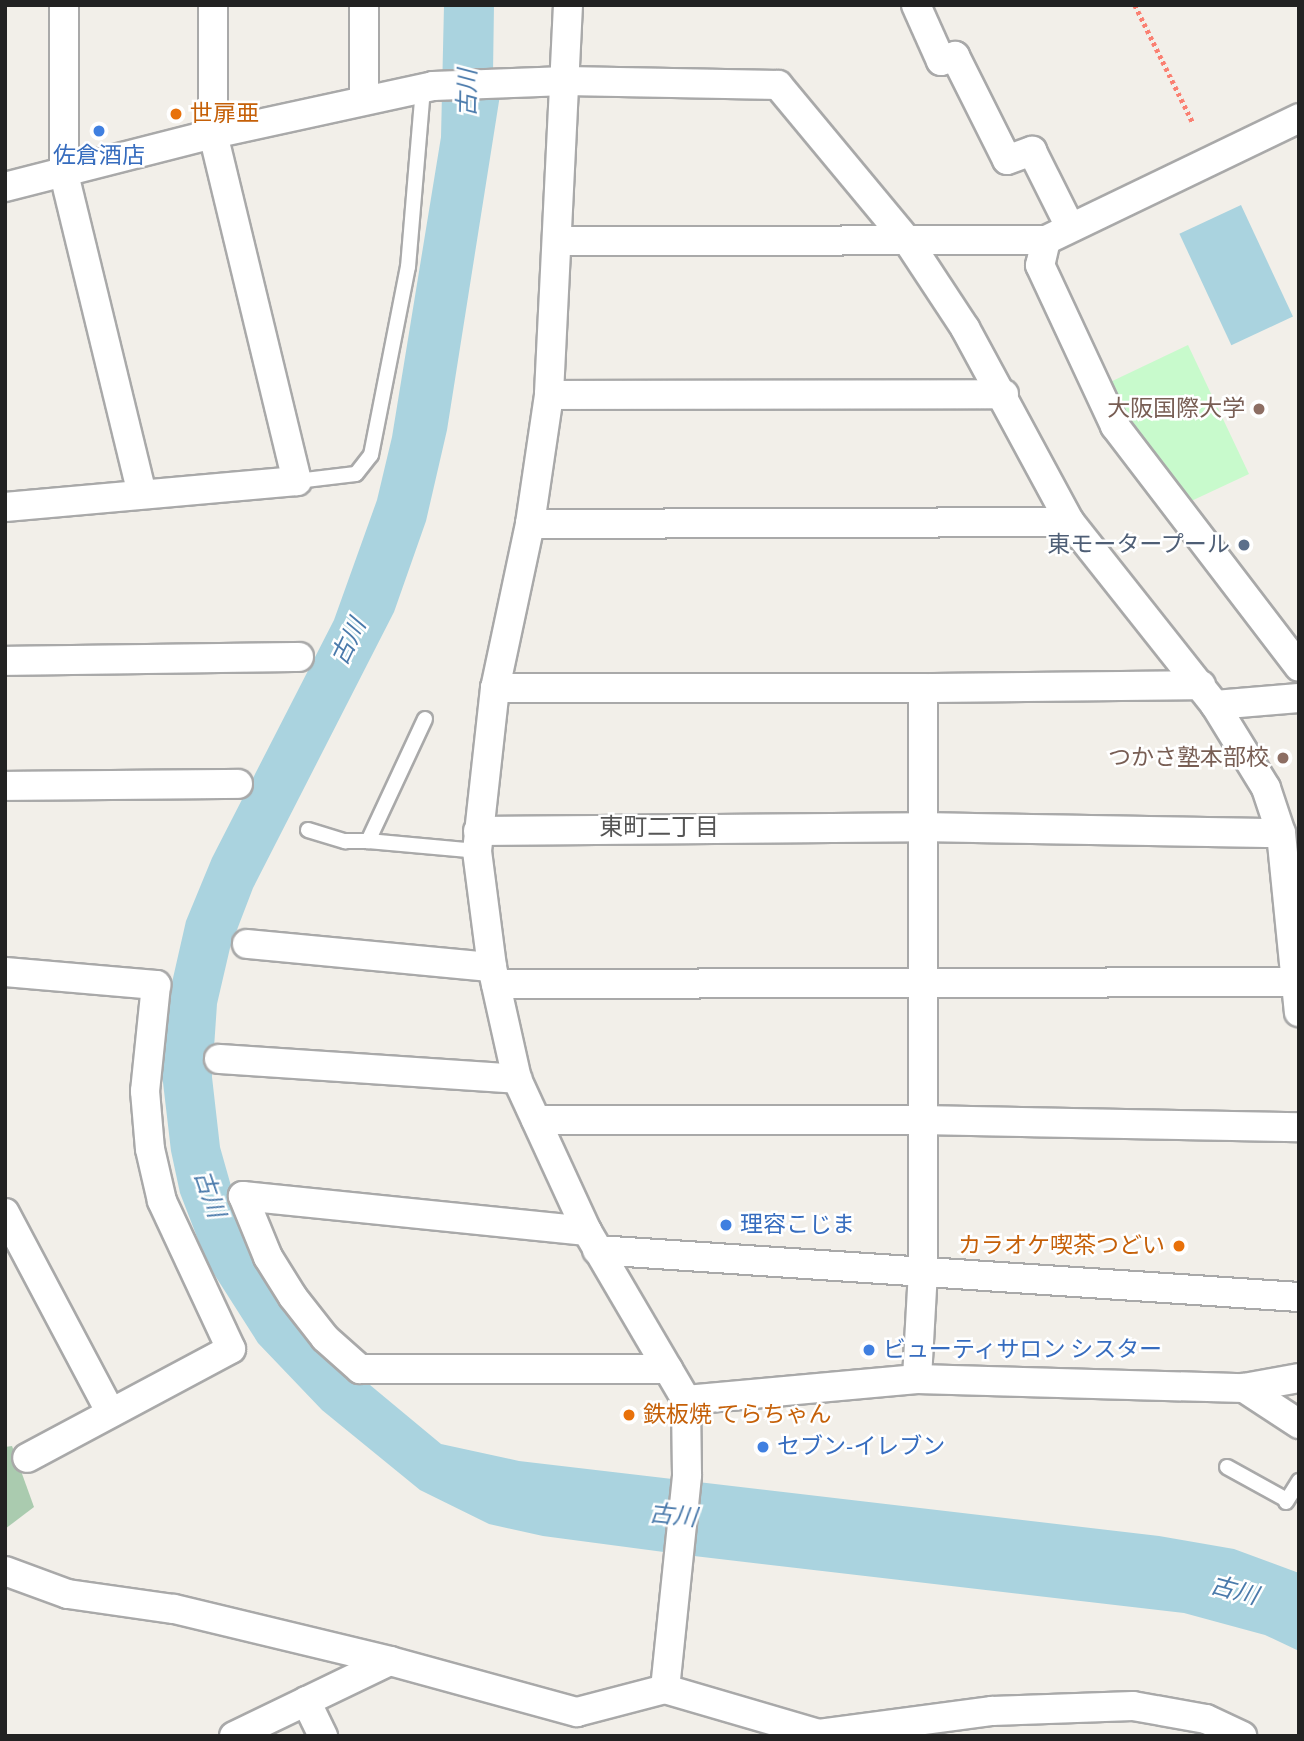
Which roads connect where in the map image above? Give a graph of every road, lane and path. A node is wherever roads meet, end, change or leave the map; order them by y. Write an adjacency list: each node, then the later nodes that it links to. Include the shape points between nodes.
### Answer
1 (64, 5): 13 (street)
2 (213, 5): 12 (street)
3 (364, 5): 9 (street)
4 (568, 5): 7 (street)
5 (916, 5): 15 (street, via 941,61 955,56 1007,160 1032,151)
6 (1135, 5): 11 (path)
7 (556, 82): 8 (street); 16 (street); 17 (street, via 778,85)
8 (428, 87): 9 (street); 20 (lane, via 408,267 371,455 356,474)
9 (365, 100): 12 (street)
10 (1299, 118): 15 (street)
11 (1193, 123)
12 (213, 134): 13 (street); 20 (street)
13 (64, 174): 14 (street); 21 (street)
14 (5, 187)
15 (1058, 234): 17 (street); 27 (street, via 1040,265 1115,426)
16 (560, 241): 17 (street); 18 (street)
17 (909, 243): 19 (street)
18 (550, 394): 19 (street); 24 (street)
19 (1003, 394): 23 (street)
20 (297, 481): 21 (street)
21 (142, 494): 22 (street)
22 (5, 507)
23 (1070, 522): 24 (street); 30 (street)
24 (530, 524): 28 (street)
25 (299, 657): 26 (street)
26 (5, 661)
27 (1299, 667)
28 (495, 688): 29 (street); 39 (street)
29 (923, 688): 30 (street); 35 (street)
30 (1208, 695): 31 (street); 37 (street, via 1266,788)
31 (1299, 698)
32 (425, 719): 38 (lane)
33 (238, 784): 34 (street)
34 (5, 786)
35 (920, 827): 37 (street); 39 (street); 44 (street)
36 (309, 830): 38 (lane, via 345,841)
37 (1281, 833): 43 (street)
38 (368, 841): 39 (lane)
39 (477, 841): 42 (street)
40 (247, 944): 42 (street)
41 (5, 972): 60 (street, via 156,985 145,1091 150,1149 162,1201 231,1349)
42 (494, 976): 44 (street); 47 (street)
43 (1296, 982): 44 (street); 45 (street)
44 (922, 985): 49 (street)
45 (1299, 1012)
46 (219, 1059): 47 (street)
47 (517, 1079): 48 (street)
48 (536, 1120): 49 (street); 52 (street)
49 (920, 1120): 50 (street); 53 (street)
50 (1299, 1127)
51 (5, 1213): 60 (street)
52 (592, 1240): 53 (street); 55 (street); 55 (street, via 243,1196 268,1257 293,1297 325,1338 360,1369)
53 (923, 1271): 54 (street); 57 (street)
54 (1299, 1297)
55 (668, 1369): 59 (street)
56 (1299, 1378): 58 (street)
57 (917, 1379): 58 (street); 59 (street)
58 (1244, 1388): 61 (street)
59 (686, 1400): 67 (street, via 687,1475)
60 (111, 1413): 62 (street)
61 (1299, 1424)
62 (27, 1458)
63 (1227, 1467): 64 (lane, via 1286,1501)
64 (1299, 1480)
65 (5, 1572): 66 (street, via 68,1594 174,1609)
66 (390, 1661): 67 (street, via 577,1712); 68 (street)
67 (666, 1689): 69 (street, via 819,1734)
68 (306, 1701): 70 (street); 71 (street)
69 (996, 1724): 72 (street, via 1133,1706 1206,1719)
70 (234, 1736)
71 (323, 1736)
72 (1242, 1736)

